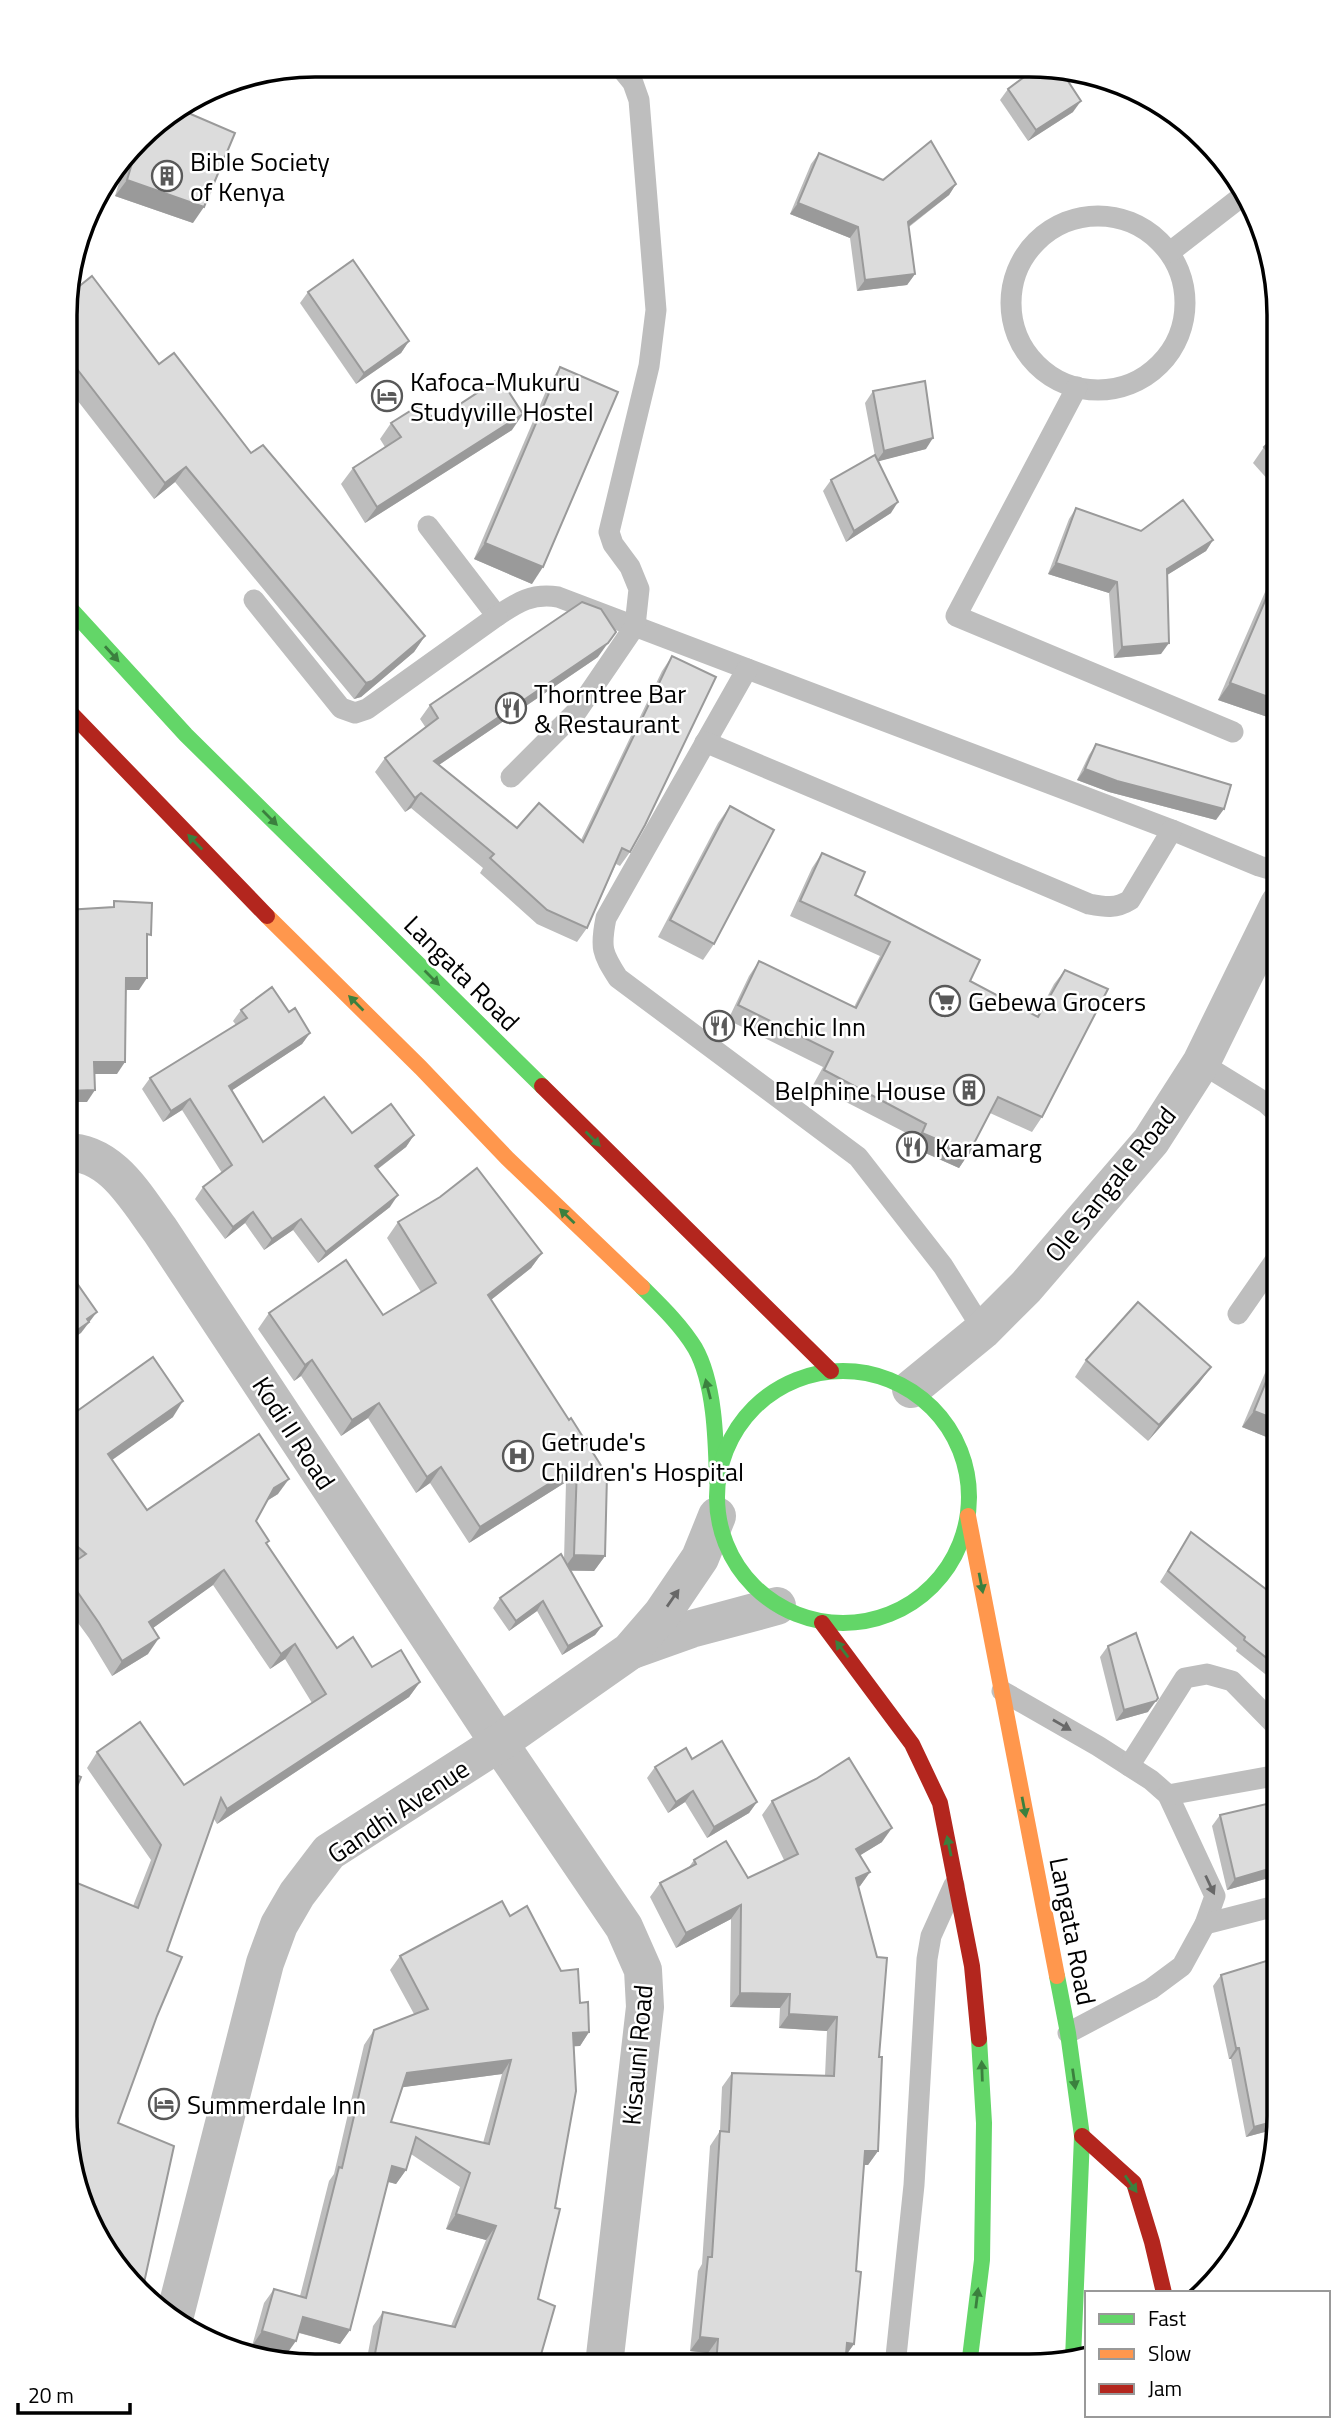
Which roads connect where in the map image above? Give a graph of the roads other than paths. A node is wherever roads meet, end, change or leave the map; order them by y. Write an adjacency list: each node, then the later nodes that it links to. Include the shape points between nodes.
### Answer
1 (629, 78): 9 (lane, via 639,100 656,310 649,366 610,532 639,589)
2 (1237, 200): 3 (lane)
3 (1170, 252): 4 (lane, via 1182,278 1186,306 1180,335 1164,360 1142,378 1115,389); 4 (lane, via 1150,231 1124,218 1095,215 1067,220 1042,235 1023,257 1012,284 1011,313 1019,341 1035,365)
4 (1077, 387): 12 (lane, via 956,615)
5 (428, 526): 8 (lane)
6 (254, 600): 8 (lane, via 341,708 355,713)
7 (77, 616): 24 (main road, Langata Road, one-way to 24, via 186,735)
8 (498, 616): 9 (lane, via 518,601 547,595)
9 (635, 626): 10 (lane); 14 (lane, via 577,711)
10 (747, 669): 13 (lane); 15 (lane)
11 (77, 719): 26 (main road, one-way to 11, via 716,1430 708,1386 696,1350 669,1313 507,1158)
12 (1233, 732)
13 (705, 742): 15 (lane, via 1104,907 1119,907 1130,900); 23 (lane, via 606,918 604,957 618,978 858,1157 943,1266)
14 (511, 777)
15 (1172, 830): 16 (lane)
16 (1267, 868)
17 (1267, 929): 18 (street, Ole Sangale Road)
18 (1201, 1063): 19 (lane); 23 (street, Ole Sangale Road, via 1152,1141)
19 (1267, 1104)
20 (77, 1154): 33 (street, Kodi II Road, via 94,1157 120,1176 152,1220)
21 (1266, 1273): 22 (lane)
22 (1238, 1314)
23 (984, 1330): 25 (street, Ole Sangale Road)
24 (831, 1371): 25 (main road, via 873,1373); 26 (main road, via 790,1381 755,1406 730,1440)
25 (911, 1389): 27 (main road, via 939,1414 959,1444 969,1480)
26 (717, 1499): 28 (main road, via 728,1552 748,1582); 30 (street, Gandhi Avenue, one-way to 26, via 700,1558)
27 (968, 1516): 29 (main road, via 956,1555 932,1587 900,1611 862,1623); 31 (main road, Langata Road, one-way to 31)
28 (777, 1606): 29 (main road); 30 (street, Gandhi Avenue)
29 (822, 1623): 37 (main road, one-way to 29, via 940,1803 912,1744)
30 (631, 1651): 33 (street, Gandhi Avenue)
31 (1002, 1691): 34 (lane, one-way to 34); 40 (main road, Langata Road, one-way to 40)
32 (1266, 1717): 34 (lane, via 1232,1681 1207,1674 1185,1678)
33 (499, 1743): 43 (street, Gandhi Avenue, via 329,1852 279,1925 265,1963); 45 (street, Kisauni Road, via 624,1927 643,1970 645,2007)
34 (1129, 1766): 36 (lane)
35 (1266, 1777): 36 (lane)
36 (1168, 1795): 39 (lane, one-way to 39, via 1215,1896)
37 (956, 1880): 46 (lane, via 931,1936 927,1959 914,2185); 47 (main road, one-way to 37, via 982,2260 984,2123 972,1966)
38 (1266, 1908): 39 (lane)
39 (1205, 1924): 40 (lane, via 1182,1966 1151,1989)
40 (1068, 2033): 41 (main road, Langata Road, one-way to 41)
41 (1082, 2136): 42 (main road, one-way to 42, via 1134,2183); 44 (main road, Langata Road)
42 (1164, 2291)
43 (177, 2309)
44 (1073, 2349)
45 (605, 2354)
46 (896, 2354)
47 (970, 2354)

